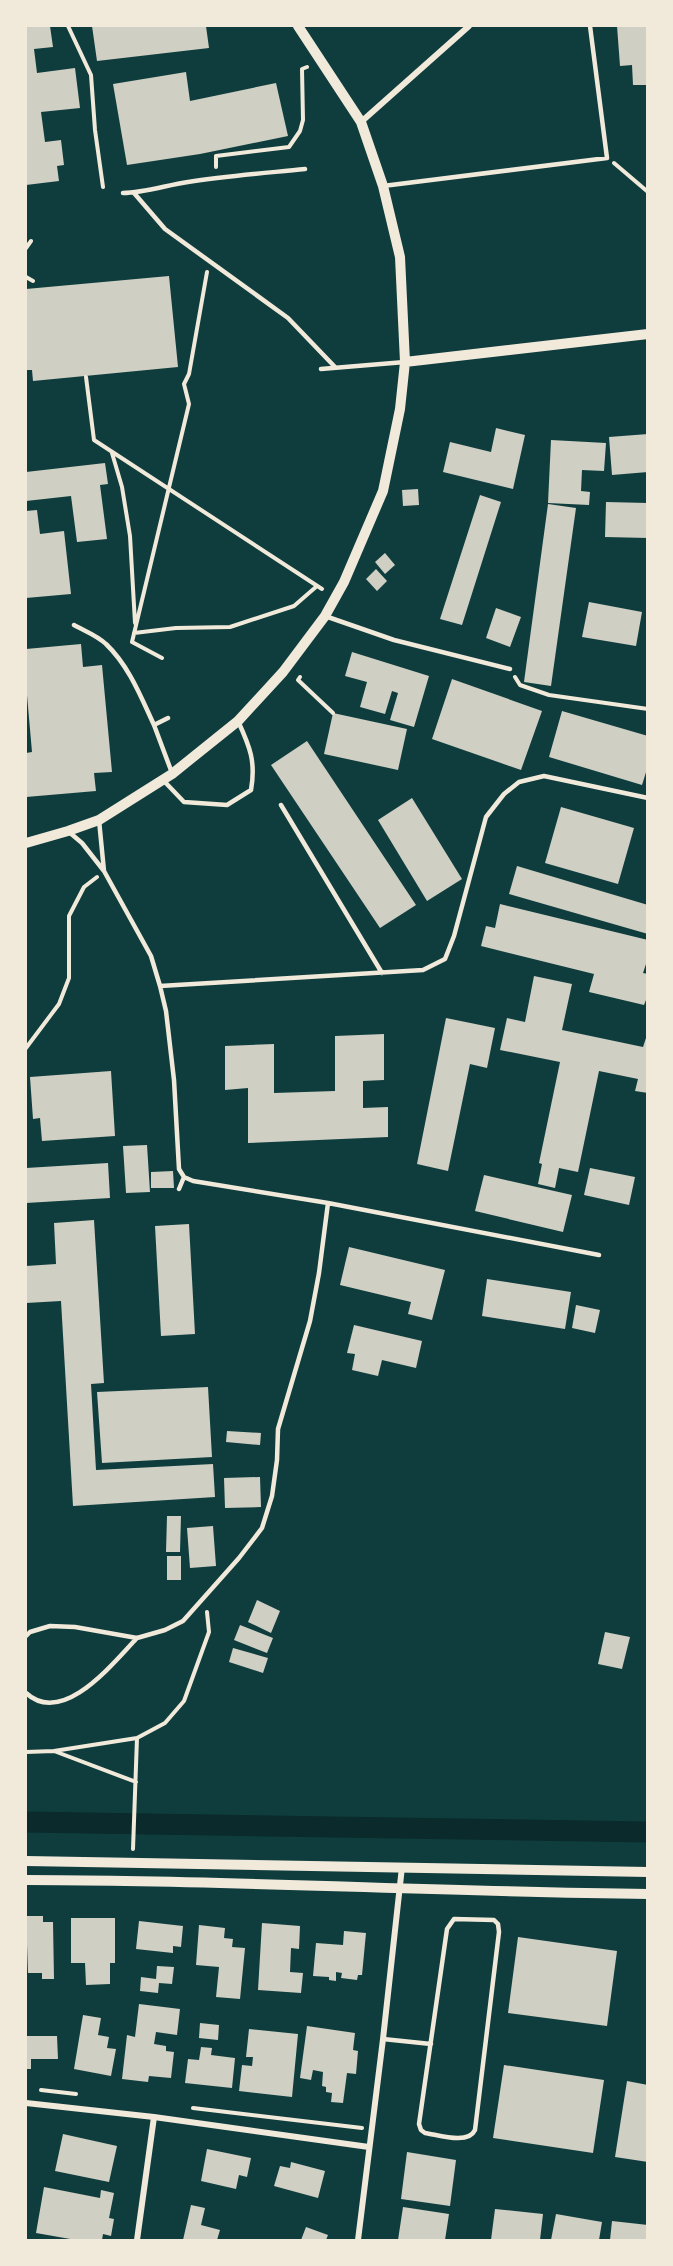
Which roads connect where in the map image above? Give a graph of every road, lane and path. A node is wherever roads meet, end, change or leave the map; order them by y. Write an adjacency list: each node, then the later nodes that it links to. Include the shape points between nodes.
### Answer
1 (68, 26): 13 (path, via 91,75)
2 (298, 26): 6 (street)
3 (469, 26): 6 (street)
4 (590, 26): 9 (lane)
5 (308, 67): 8 (path, via 302,69 303,120 289,147)
6 (361, 122): 12 (street)
7 (215, 150): 8 (path)
8 (216, 156): 11 (path, via 216,169)
9 (607, 158): 12 (lane); 14 (path)
10 (304, 169): 16 (lane, via 216,177)
11 (205, 170)
12 (383, 186): 23 (street, via 400,257)
13 (103, 187)
14 (648, 192)
15 (123, 193): 16 (lane)
16 (134, 193): 19 (lane, via 165,229)
17 (31, 240): 18 (path)
18 (26, 248)
19 (208, 262): 24 (lane, via 288,318); 28 (path, via 184,384 189,404)
20 (26, 277): 21 (path)
21 (33, 281)
22 (648, 334): 23 (street)
23 (405, 362): 24 (lane); 31 (street, via 383,491)
24 (335, 367): 25 (lane)
25 (321, 369)
26 (86, 377): 27 (path, via 93,440)
27 (112, 452): 28 (path); 33 (path, via 130,536)
28 (168, 489): 29 (path); 33 (path)
29 (317, 585): 30 (path); 33 (path, via 294,606 230,627)
30 (322, 589)
31 (326, 616): 35 (lane, via 394,640); 40 (street, via 283,672)
32 (74, 625): 41 (lane, via 105,643 119,658)
33 (134, 631): 34 (path, via 132,642)
34 (162, 658)
35 (510, 669): 37 (path, via 520,685 549,695)
36 (305, 671): 38 (path, via 298,680)
37 (648, 709)
38 (333, 713)
39 (168, 718): 41 (lane)
40 (238, 721): 42 (street); 42 (lane, via 254,769 251,790 227,805 184,802)
41 (154, 725): 42 (lane)
42 (167, 777): 45 (street)
43 (648, 798): 49 (lane, via 544,776 519,782 486,817 445,959 423,970)
44 (281, 805): 49 (lane)
45 (99, 820): 46 (street); 48 (lane)
46 (68, 831): 47 (street); 48 (lane)
47 (26, 843)
48 (104, 871): 50 (lane, via 152,956); 51 (path, via 84,887 69,916 69,978 59,1004)
49 (382, 973): 50 (lane)
50 (160, 986): 52 (lane, via 174,1080 179,1168)
51 (26, 1048)
52 (184, 1177): 53 (lane); 54 (lane)
53 (179, 1189)
54 (328, 1203): 55 (lane); 56 (lane, via 310,1321 278,1429 272,1496 262,1528)
55 (599, 1255)
56 (206, 1595): 58 (lane, via 183,1621); 60 (path, via 209,1632 184,1701 165,1723)
57 (26, 1636): 58 (lane, via 50,1626)
58 (137, 1638): 59 (lane, via 91,1686 66,1699 33,1700)
59 (26, 1693)
60 (137, 1738): 61 (path); 63 (path)
61 (54, 1751): 62 (path); 63 (path)
62 (26, 1752)
63 (136, 1782): 64 (path)
64 (133, 1836)
65 (26, 1861): 66 (street)
66 (402, 1867): 67 (street); 69 (street)
67 (648, 1872)
68 (26, 1880): 69 (street, via 276,1883)
69 (399, 1889): 70 (street); 71 (street)
70 (648, 1894)
71 (383, 2039): 72 (lane); 75 (street)
72 (431, 2044): 72 (lane, via 449,1923 454,1919 494,1920 499,1932 475,2130 466,2139 421,2130)
73 (26, 2103): 74 (street)
74 (154, 2117): 75 (street); 76 (street)
75 (369, 2147): 77 (street)
76 (137, 2241)
77 (358, 2241)

